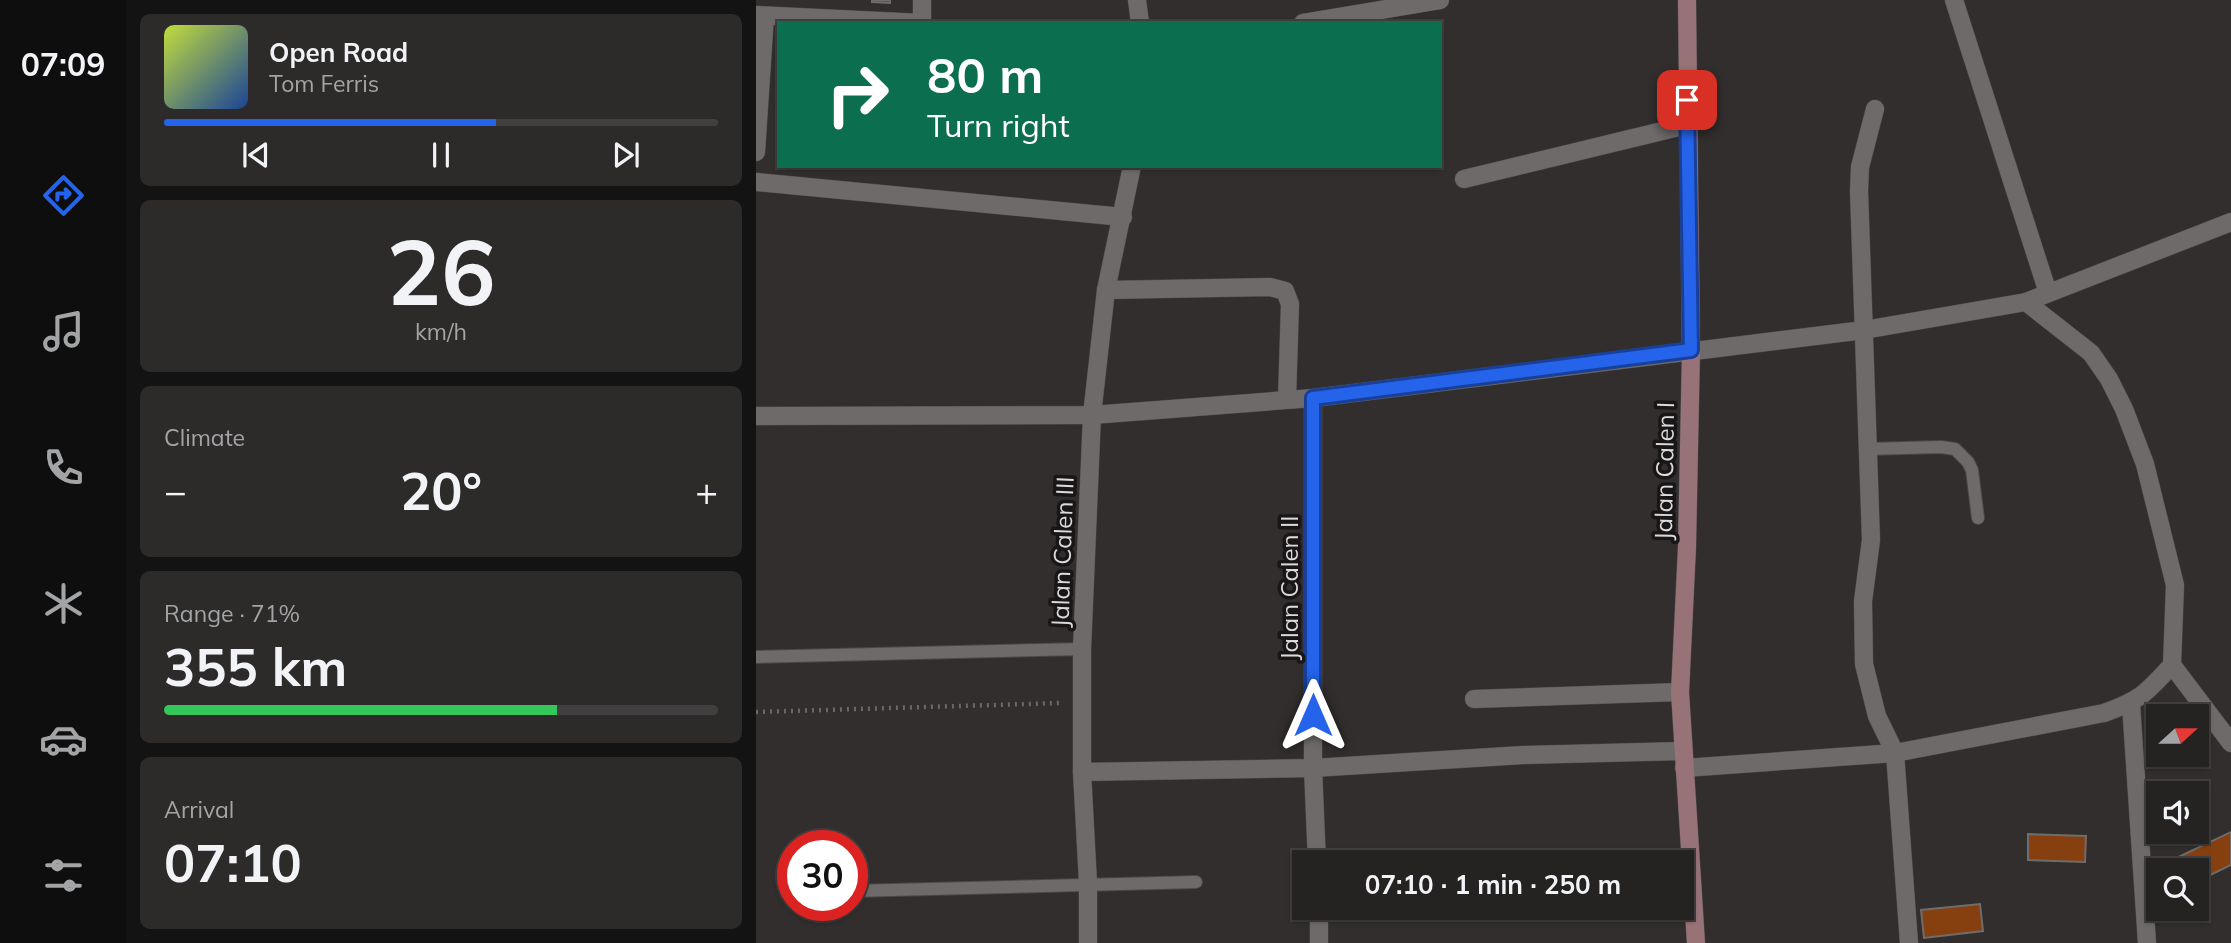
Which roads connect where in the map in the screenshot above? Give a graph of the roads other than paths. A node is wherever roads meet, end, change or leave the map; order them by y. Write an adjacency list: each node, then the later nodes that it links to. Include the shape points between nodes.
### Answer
1 (922, 0): 8 (street)
2 (1137, 0): 9 (street)
3 (1440, 0): 10 (street)
4 (1687, 0): 12 (street, Jalan Calen I)
5 (1954, 0): 20 (street)
6 (761, 15): 7 (street); 13 (street)
7 (882, 21)
8 (922, 21)
9 (1140, 21)
10 (1315, 21)
11 (1875, 109): 22 (street, via 1860,167)
12 (1687, 125): 15 (street); 23 (street, Jalan Calen I)
13 (756, 152)
14 (1132, 168): 17 (street, Jalan Calen III)
15 (1464, 179)
16 (756, 182): 17 (street)
17 (1123, 217): 19 (street, Jalan Calen III)
18 (2231, 222): 20 (street)
19 (1106, 290): 25 (street, via 1270,287 1284,291 1290,304); 26 (street, Jalan Calen III)
20 (2048, 293): 21 (street)
21 (2026, 302): 22 (street); 32 (street, via 2091,353 2124,409 2145,464 2175,585)
22 (1864, 330): 23 (street); 28 (street)
23 (1691, 350): 24 (street); 33 (street, Jalan Calen I)
24 (1313, 398): 25 (street); 39 (street, Jalan Calen II)
25 (1287, 399): 26 (street)
26 (1092, 415): 27 (street); 30 (street, Jalan Calen III)
27 (756, 416)
28 (1866, 449): 29 (lane, via 1955,449 1972,470); 37 (street, via 1871,540 1863,601 1864,664 1877,716)
29 (1978, 518)
30 (1082, 649): 31 (lane); 40 (street, Jalan Calen III)
31 (756, 657)
32 (2172, 665): 35 (street); 36 (street)
33 (1680, 692): 34 (street); 38 (street, Jalan Calen I)
34 (1474, 698)
35 (2131, 704): 37 (street, via 2105,713); 50 (street)
36 (2231, 743)
37 (1895, 753): 38 (street); 49 (street)
38 (1683, 759): 39 (street, via 1523,755); 48 (street, Jalan Calen I)
39 (1313, 768): 40 (street); 41 (street, Jalan Calen II)
40 (1082, 772): 43 (street, Jalan Calen III)
41 (1316, 850)
42 (1196, 882): 43 (lane)
43 (1088, 884): 44 (lane); 46 (street, Jalan Calen III)
44 (868, 891)
45 (1319, 920): 47 (street)
46 (1088, 943)
47 (1319, 943)
48 (1696, 943)
49 (1909, 943)
50 (2147, 943)

